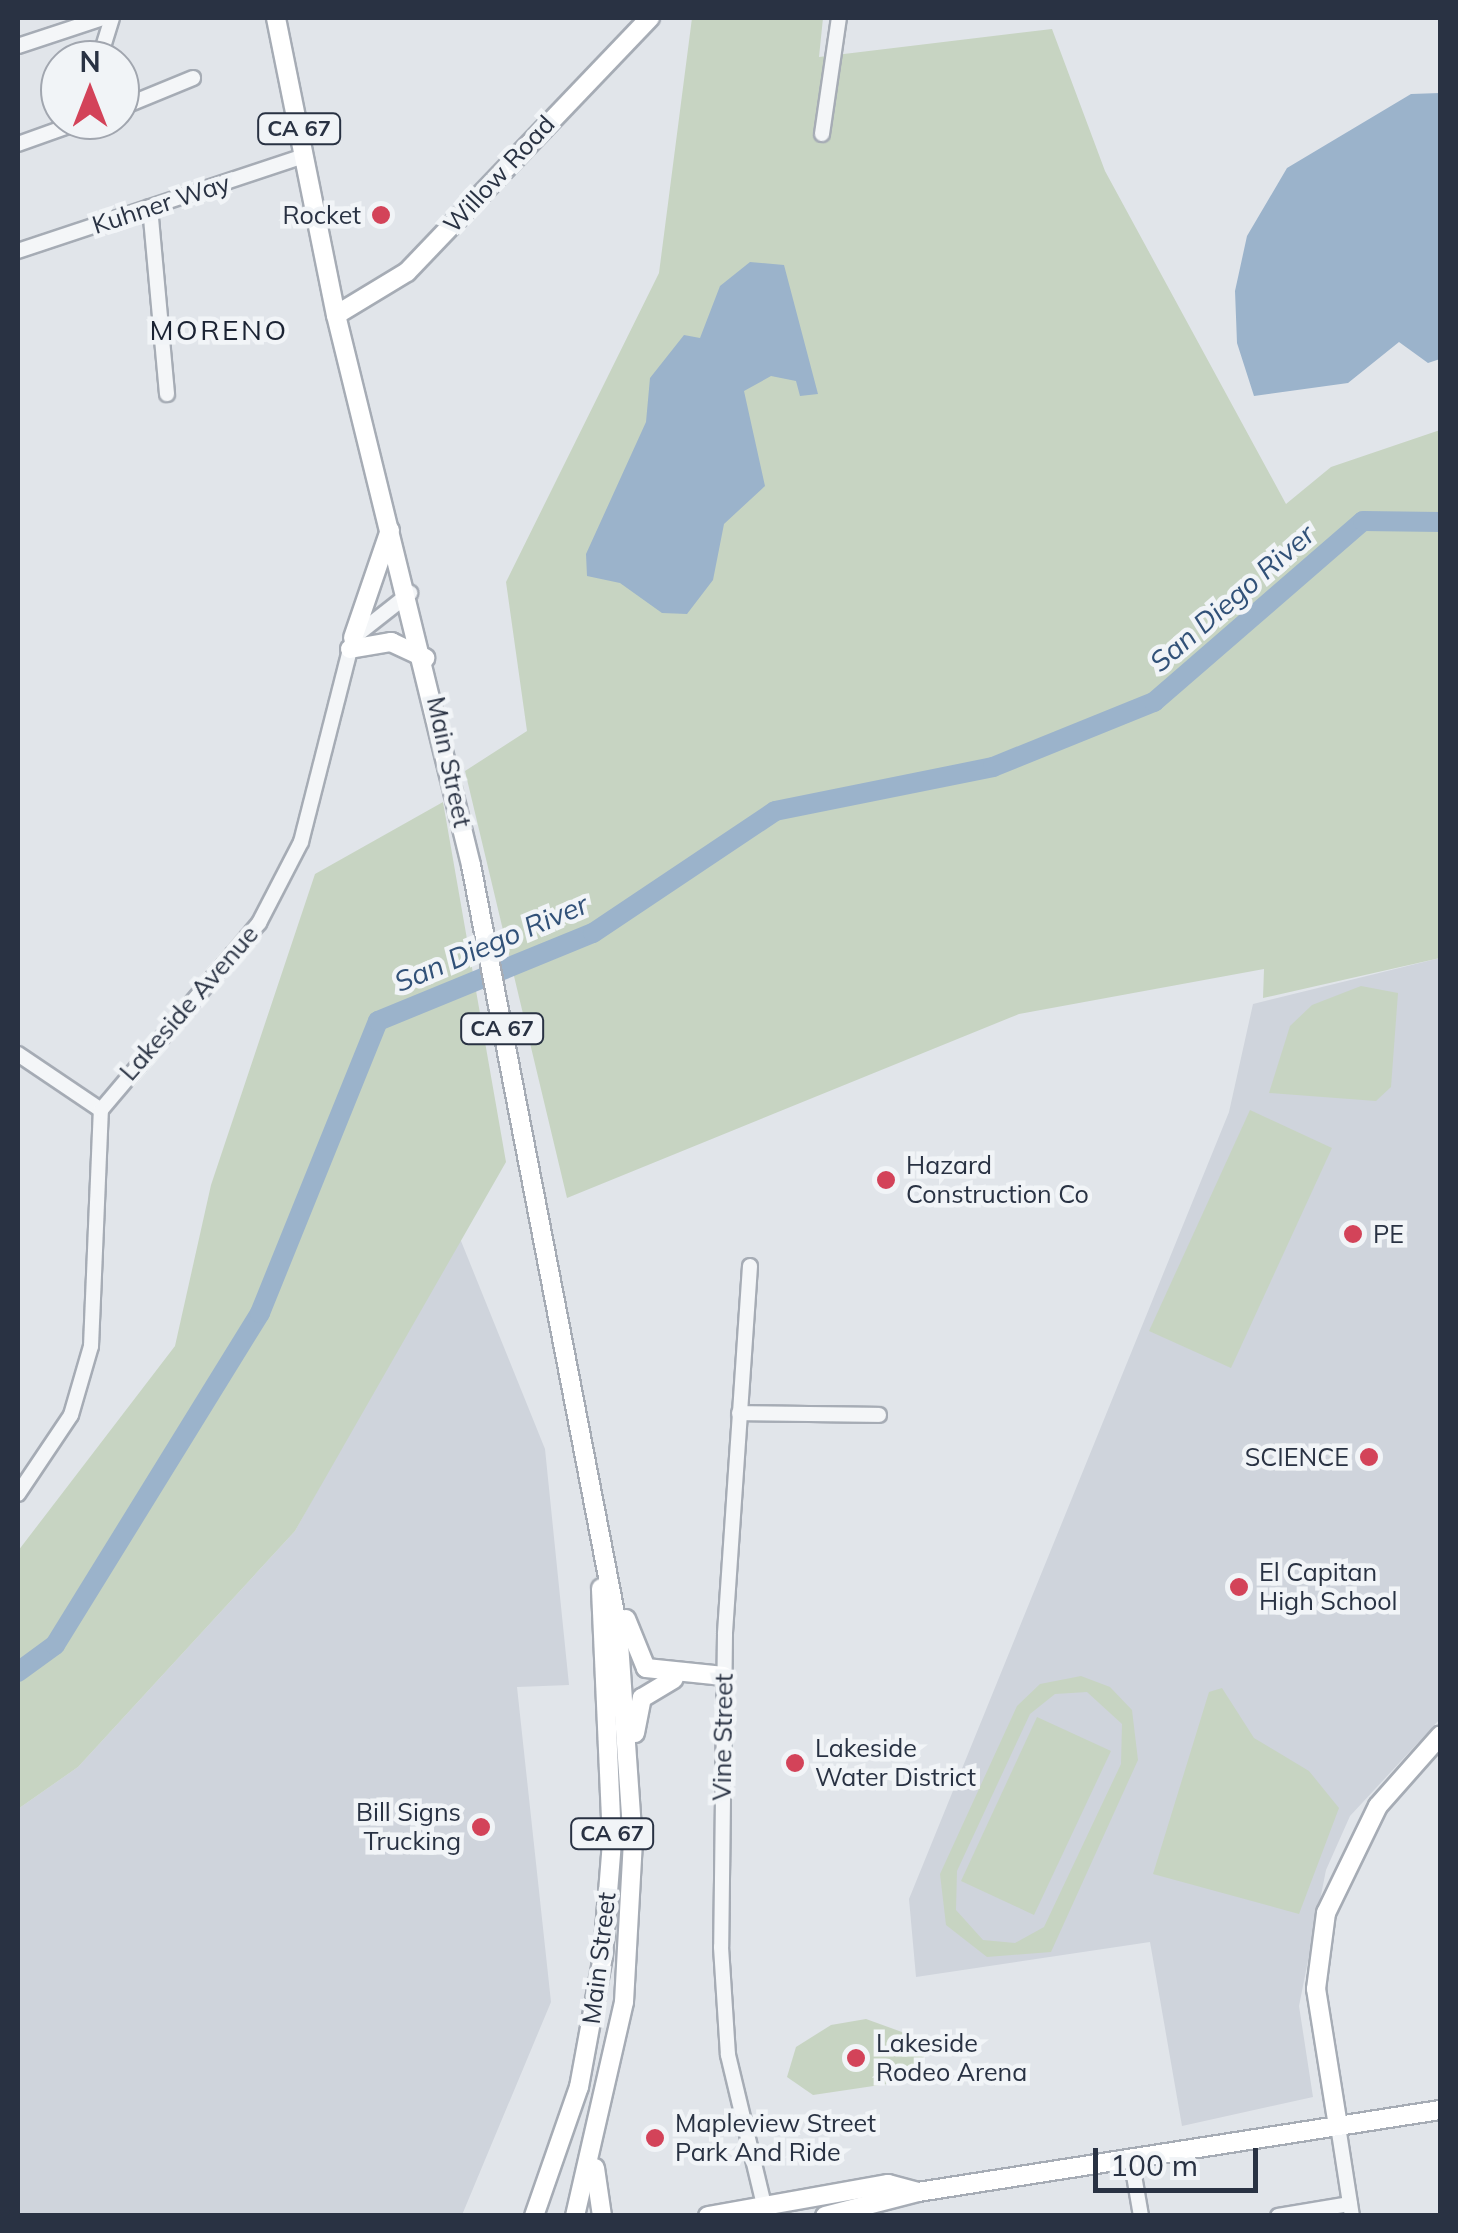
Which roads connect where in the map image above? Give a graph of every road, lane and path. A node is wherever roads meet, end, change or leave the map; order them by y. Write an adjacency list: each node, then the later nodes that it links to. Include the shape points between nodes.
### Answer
1 (103, 18): 5 (street)
2 (276, 18): 9 (main road, Main Street / CA 67)
3 (650, 18): 12 (main road, Willow Road, via 407,272)
4 (839, 18): 8 (street)
5 (18, 46)
6 (193, 78): 7 (street)
7 (140, 100)
8 (822, 134)
9 (304, 156): 10 (street, Kuhner Way); 12 (main road, Main Street / CA 67)
10 (150, 207): 11 (street, Kuhner Way); 13 (street)
11 (18, 252)
12 (336, 315): 14 (main road, Main Street / CA 67)
13 (167, 394)
14 (391, 524): 15 (main road, Main Street / CA 67); 16 (main road)
15 (411, 593): 16 (street); 17 (main road, Main Street / CA 67)
16 (352, 644): 17 (main road, via 391,642); 19 (street, Lakeside Avenue, via 320,782 277,892 237,954)
17 (426, 658): 24 (main road, Main Street / CA 67)
18 (18, 1054): 19 (street)
19 (100, 1110): 23 (street, via 91,1346 71,1415)
20 (750, 1266): 21 (street, Vine Street)
21 (739, 1413): 22 (street); 25 (street, Vine Street)
22 (879, 1415)
23 (18, 1494)
24 (595, 1513): 26 (main road, via 639,1660); 28 (main road, Main Street / CA 67, via 618,1630); 34 (main road, Main Street / CA 67, via 610,1711 610,1874 590,2033)
25 (724, 1676): 26 (main road); 35 (street, Vine Street, via 728,2054)
26 (679, 1677): 28 (main road, via 642,1698)
27 (1440, 1736): 30 (main road, via 1378,1806 1326,1913 1316,1989)
28 (630, 1770): 31 (main road, Main Street / CA 67, via 624,2002)
29 (1440, 2110): 30 (main road)
30 (1338, 2126): 32 (main road); 36 (street)
31 (596, 2153): 39 (main road, Main Street / CA 67); 40 (main road)
32 (1131, 2158): 33 (main road); 43 (street)
33 (918, 2192): 35 (main road, via 888,2184); 42 (main road)
34 (544, 2200): 37 (main road); 38 (main road, Main Street / CA 67)
35 (764, 2205): 41 (main road)
36 (1351, 2210): 44 (street)
37 (520, 2216)
38 (534, 2216)
39 (575, 2216)
40 (602, 2216)
41 (708, 2216)
42 (825, 2216)
43 (1141, 2216)
44 (1278, 2216)

